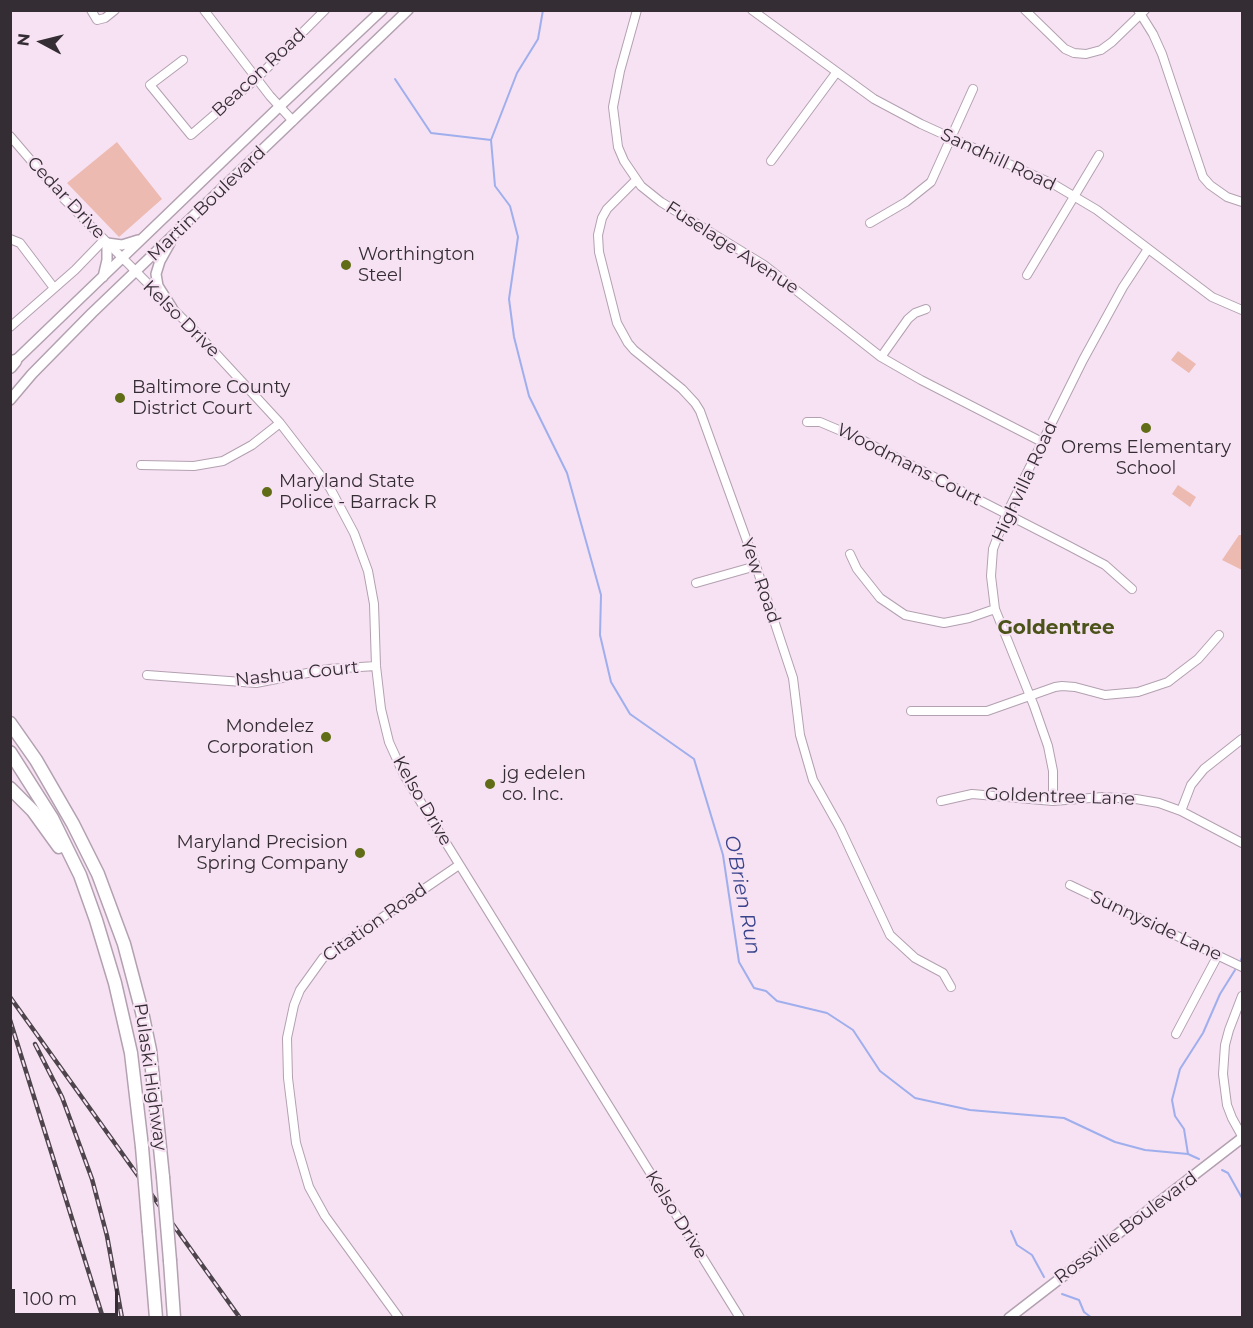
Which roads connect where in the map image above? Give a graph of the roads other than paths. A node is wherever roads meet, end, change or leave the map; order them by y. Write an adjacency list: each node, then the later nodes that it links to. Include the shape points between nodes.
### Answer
1 (91, 10): 2 (street, via 101,20)
2 (115, 10)
3 (204, 10): 14 (street)
4 (325, 10): 11 (street, Beacon Road)
5 (382, 10): 16 (main road, Martin Boulevard)
6 (408, 10): 17 (main road, Martin Boulevard)
7 (638, 10): 22 (street, Fuselage Avenue, via 613,107 618,147)
8 (752, 10): 13 (street, Sandhill Road)
9 (1025, 10): 10 (street, via 1061,46 1086,54 1112,42)
10 (1141, 12): 24 (street, via 1162,54 1203,177 1227,197)
11 (315, 14): 14 (street, Beacon Road)
12 (183, 60): 14 (street, Beacon Road, via 150,85 191,135)
13 (836, 73): 18 (street, Sandhill Road, via 882,104); 21 (street)
14 (257, 78): 16 (street)
15 (974, 89): 18 (street)
16 (280, 106): 17 (street); 27 (main road, Martin Boulevard)
17 (293, 121): 26 (main road, Martin Boulevard)
18 (952, 138): 23 (street, Sandhill Road); 25 (street, via 925,189)
19 (12, 141): 29 (street, Cedar Drive)
20 (1099, 155): 23 (street)
21 (771, 160)
22 (636, 180): 40 (street, Fuselage Avenue, via 655,197 764,265); 49 (street, Yew Road, via 607,209 598,235 613,310 628,343 695,402)
23 (1075, 197): 30 (street, Sandhill Road); 33 (street)
24 (1242, 202)
25 (870, 223)
26 (175, 235): 32 (main road, Martin Boulevard); 36 (main road, via 156,274 158,286)
27 (146, 236): 29 (main road, via 122,245); 31 (main road, Martin Boulevard)
28 (10, 239): 35 (street, via 20,243)
29 (106, 242): 31 (street, Cedar Drive); 34 (main road); 35 (street)
30 (1148, 249): 38 (street, Sandhill Road, via 1212,297); 45 (street, Highvilla Road, via 1111,308)
31 (122, 259): 32 (street, Kelso Drive); 34 (main road, Martin Boulevard)
32 (135, 272): 36 (street, Kelso Drive); 42 (main road, Martin Boulevard)
33 (1027, 275)
34 (103, 277): 41 (main road, Martin Boulevard)
35 (54, 288): 39 (street)
36 (172, 308): 44 (street, Kelso Drive)
37 (926, 309): 40 (street, via 908,319)
38 (1242, 310)
39 (10, 327)
40 (881, 357): 45 (street, Fuselage Avenue)
41 (12, 364)
42 (10, 400)
43 (807, 422): 47 (street, Woodmans Court, via 820,422 839,430)
44 (280, 423): 46 (street, via 223,461 194,466); 54 (street, Kelso Drive, via 330,488 363,555 374,604)
45 (1042, 442): 47 (street, Highvilla Road)
46 (141, 465)
47 (1006, 514): 51 (street, Woodmans Court, via 1105,565); 52 (street, Highvilla Road, via 991,566)
48 (850, 554): 52 (street, via 880,598 905,615 944,622)
49 (756, 566): 50 (street); 74 (street, Yew Road, via 793,678 800,735 813,780 890,935 915,958 943,974)
50 (696, 583)
51 (1132, 589)
52 (995, 609): 56 (street, Highvilla Road)
53 (1219, 635): 56 (street, via 1188,668 1147,690 1105,694 1062,686)
54 (376, 666): 55 (street, Nashua Court, via 328,669 256,683); 68 (street, Kelso Drive, via 381,709 395,756)
55 (147, 675)
56 (1030, 696): 57 (street, via 977,713); 65 (street, Highvilla Road, via 1048,746)
57 (911, 711)
58 (10, 718): 60 (highway)
59 (10, 723): 60 (highway, Pulaski Highway)
60 (21, 738): 69 (highway, Pulaski Highway, via 58,795)
61 (1242, 739): 66 (street, via 1204,769 1191,785)
62 (10, 753): 70 (highway, Pulaski Highway, via 52,818)
63 (10, 788): 70 (highway, via 43,823)
64 (941, 801): 65 (street, Goldentree Lane, via 972,794)
65 (1053, 801): 66 (street, Goldentree Lane, via 1137,799)
66 (1181, 811): 67 (street, Goldentree Lane)
67 (1242, 843)
68 (459, 865): 80 (street, Citation Road, via 323,958 300,990 287,1038 296,1143 309,1187 325,1216); 81 (street, Kelso Drive)
69 (98, 874): 70 (highway); 79 (highway, Pulaski Highway, bridge, via 124,944 142,1012 155,1087)
70 (81, 878): 78 (highway, Pulaski Highway, bridge, via 124,1016 136,1082)
71 (1070, 885): 72 (street, Sunnyside Lane)
72 (1218, 955): 73 (street, Sunnyside Lane); 76 (street)
73 (1242, 967)
74 (951, 987)
75 (1242, 996): 77 (street, via 1227,1037 1223,1074 1227,1105)
76 (1176, 1034)
77 (1242, 1137): 82 (main road, Rossville Boulevard)
78 (156, 1317)
79 (174, 1317)
80 (399, 1317)
81 (740, 1317)
82 (1009, 1317)

